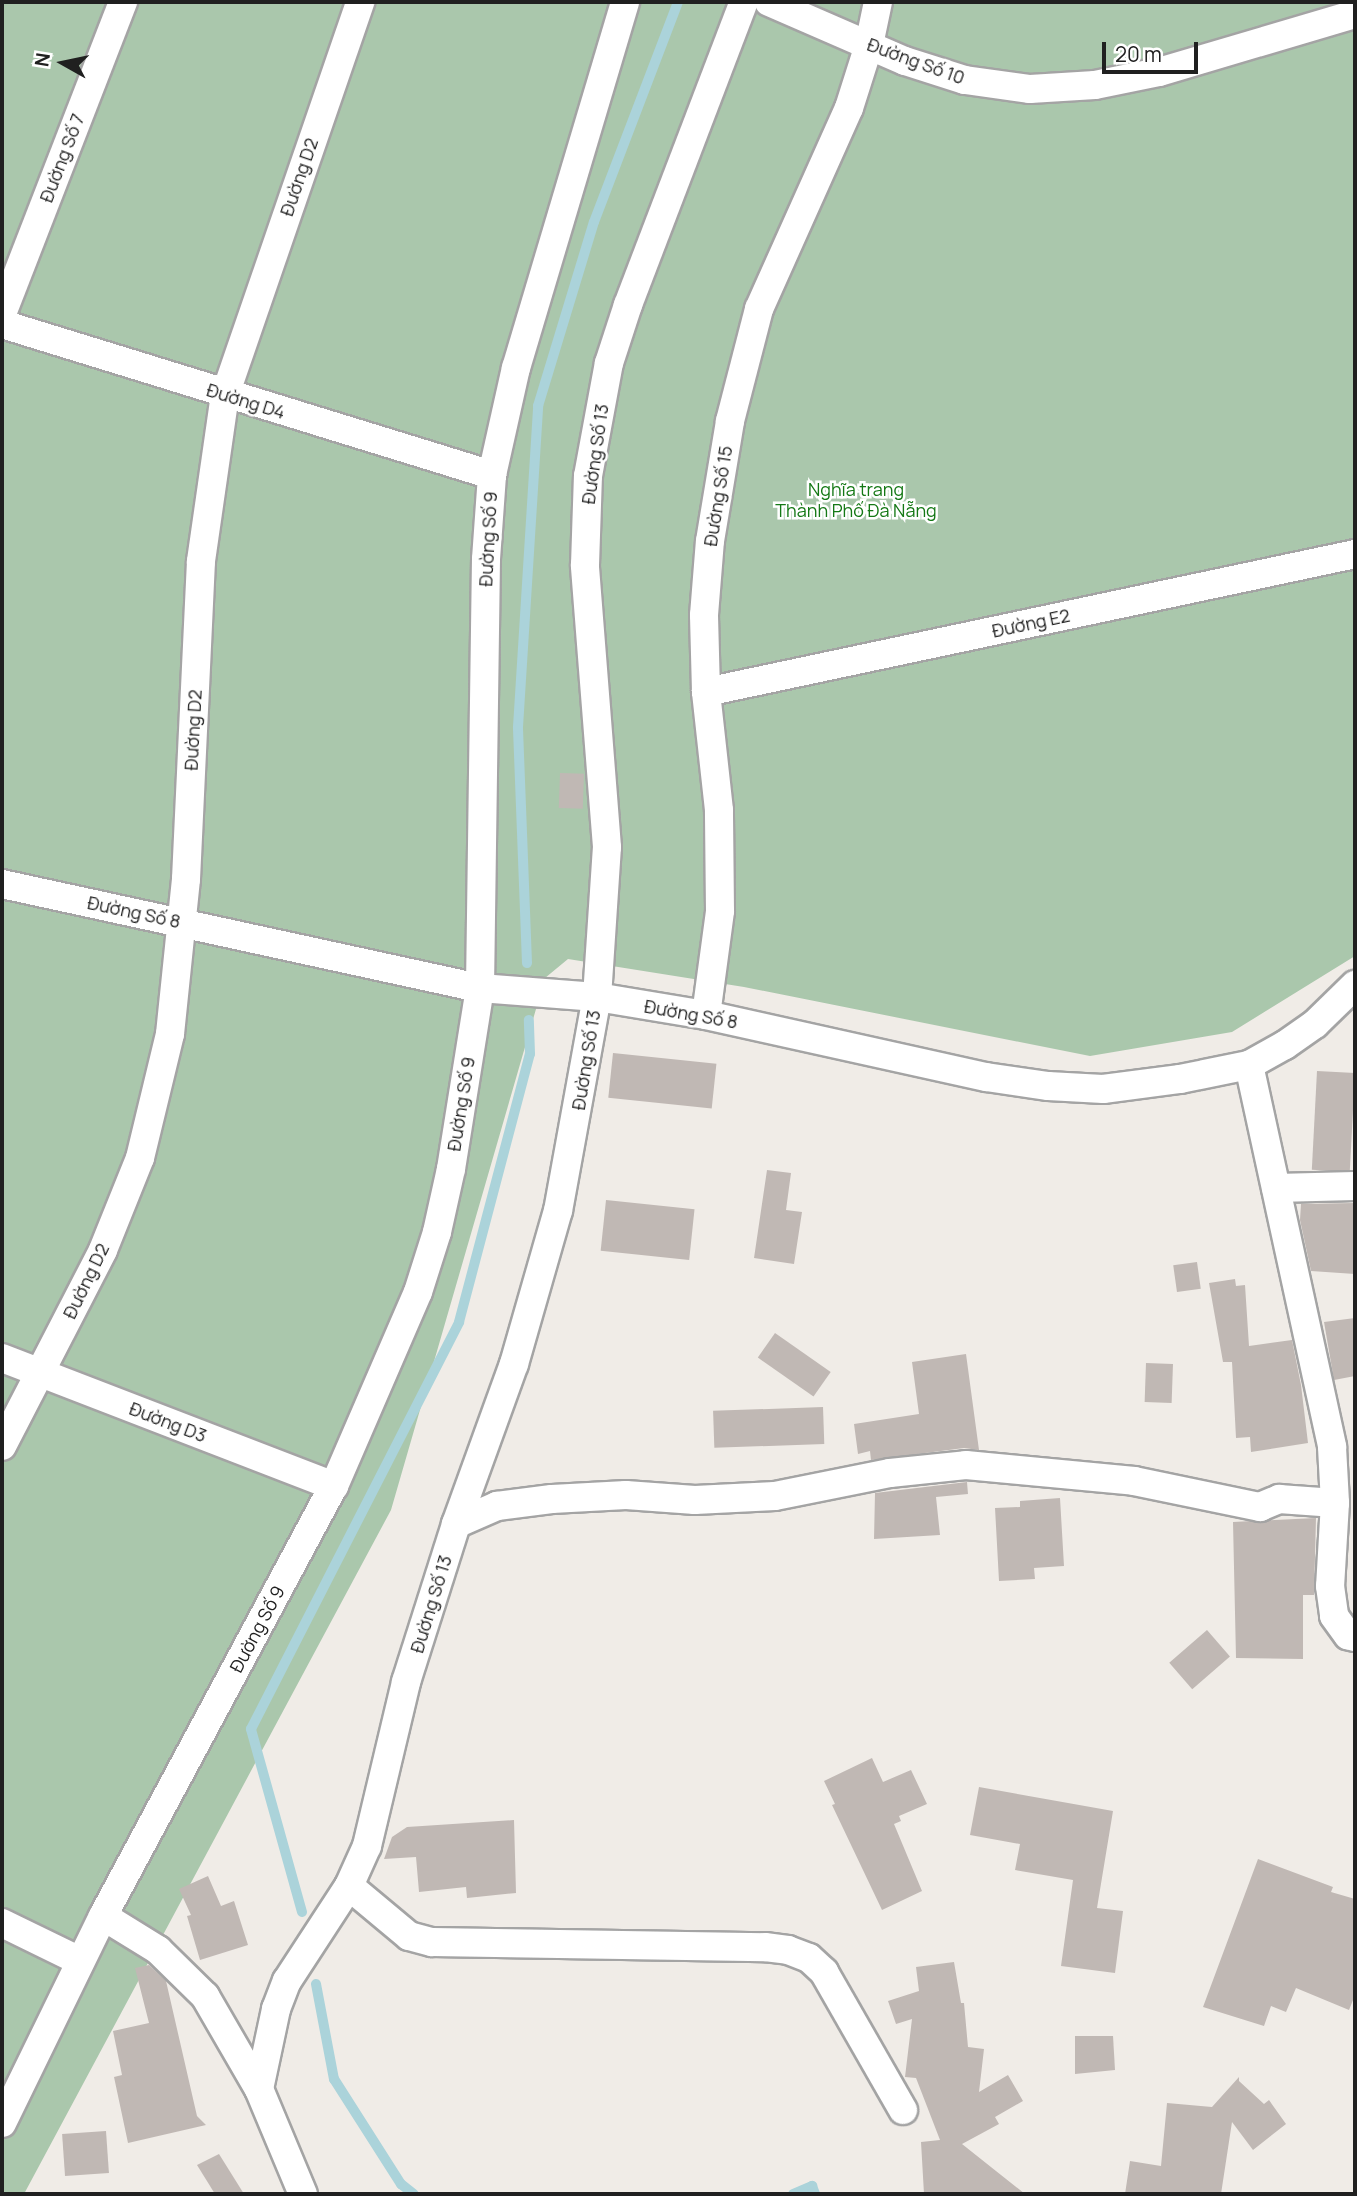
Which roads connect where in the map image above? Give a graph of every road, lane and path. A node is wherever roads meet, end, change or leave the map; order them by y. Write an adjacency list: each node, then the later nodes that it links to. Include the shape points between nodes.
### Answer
1 (123, 2): 9 (street, Đường Số 7)
2 (360, 2): 11 (street, Đường D2)
3 (625, 2): 12 (street, Đường Số 9, via 516,368)
4 (744, 2): 19 (street, Đường Số 13, via 609,363 588,475 585,565 607,847)
5 (769, 2): 8 (street, Đường Số 10)
6 (878, 2): 8 (street, Đường Số 15)
7 (1355, 14): 8 (street, Đường Số 10, via 1158,72 1095,85 1030,89 965,80)
8 (869, 45): 14 (street, Đường Số 15, via 849,107 759,309 730,421 710,541 704,615)
9 (2, 314)
10 (2, 324): 11 (street, Đường D4)
11 (225, 395): 12 (street, Đường D4); 16 (street, Đường D2, via 201,561)
12 (492, 475): 18 (street, Đường Số 9, via 486,559)
13 (1355, 554): 14 (street, Đường E2)
14 (706, 692): 20 (street, Đường Số 15, via 719,810 720,911)
15 (2, 884): 16 (street, Đường Số 8)
16 (182, 923): 18 (street, Đường Số 8); 25 (street, Đường D2, via 170,1034 140,1158 103,1250)
17 (1355, 985): 21 (street, Đường Số 8, via 1315,1024)
18 (480, 988): 19 (street, Đường Số 8); 27 (street, Đường Số 9, via 451,1169 418,1292)
19 (597, 997): 20 (street, Đường Số 8); 29 (street, Đường Số 13, via 558,1210 514,1364)
20 (706, 1015): 21 (street, Đường Số 8, via 986,1077 1048,1086 1103,1089)
21 (1249, 1065): 23 (street)
22 (1355, 1186): 23 (street)
23 (1276, 1188): 28 (street, via 1332,1447)
24 (2, 1358): 25 (street, Đường D3)
25 (40, 1373): 26 (street, Đường D2); 27 (street, Đường D3)
26 (2, 1447)
27 (312, 1478): 32 (street, Đường Số 9)
28 (1335, 1503): 29 (street, via 1279,1499 1260,1507 1134,1481 966,1465 890,1473 775,1496 552,1499 497,1506); 30 (street, via 1330,1586 1334,1616 1348,1635)
29 (456, 1524): 31 (street, Đường Số 13, via 406,1682 367,1846)
30 (1355, 1637)
31 (349, 1886): 35 (street, Đường Số 13, via 287,1981 275,2009); 36 (street, via 410,1936 432,1942 765,1947 809,1958 824,1972)
32 (103, 1916): 34 (street, Đường Số 9); 35 (street, via 158,1950 205,1996)
33 (2, 1923): 34 (street)
34 (80, 1961): 37 (street, Đường Số 9)
35 (259, 2089): 38 (street)
36 (903, 2110)
37 (2, 2123)
38 (303, 2194)

